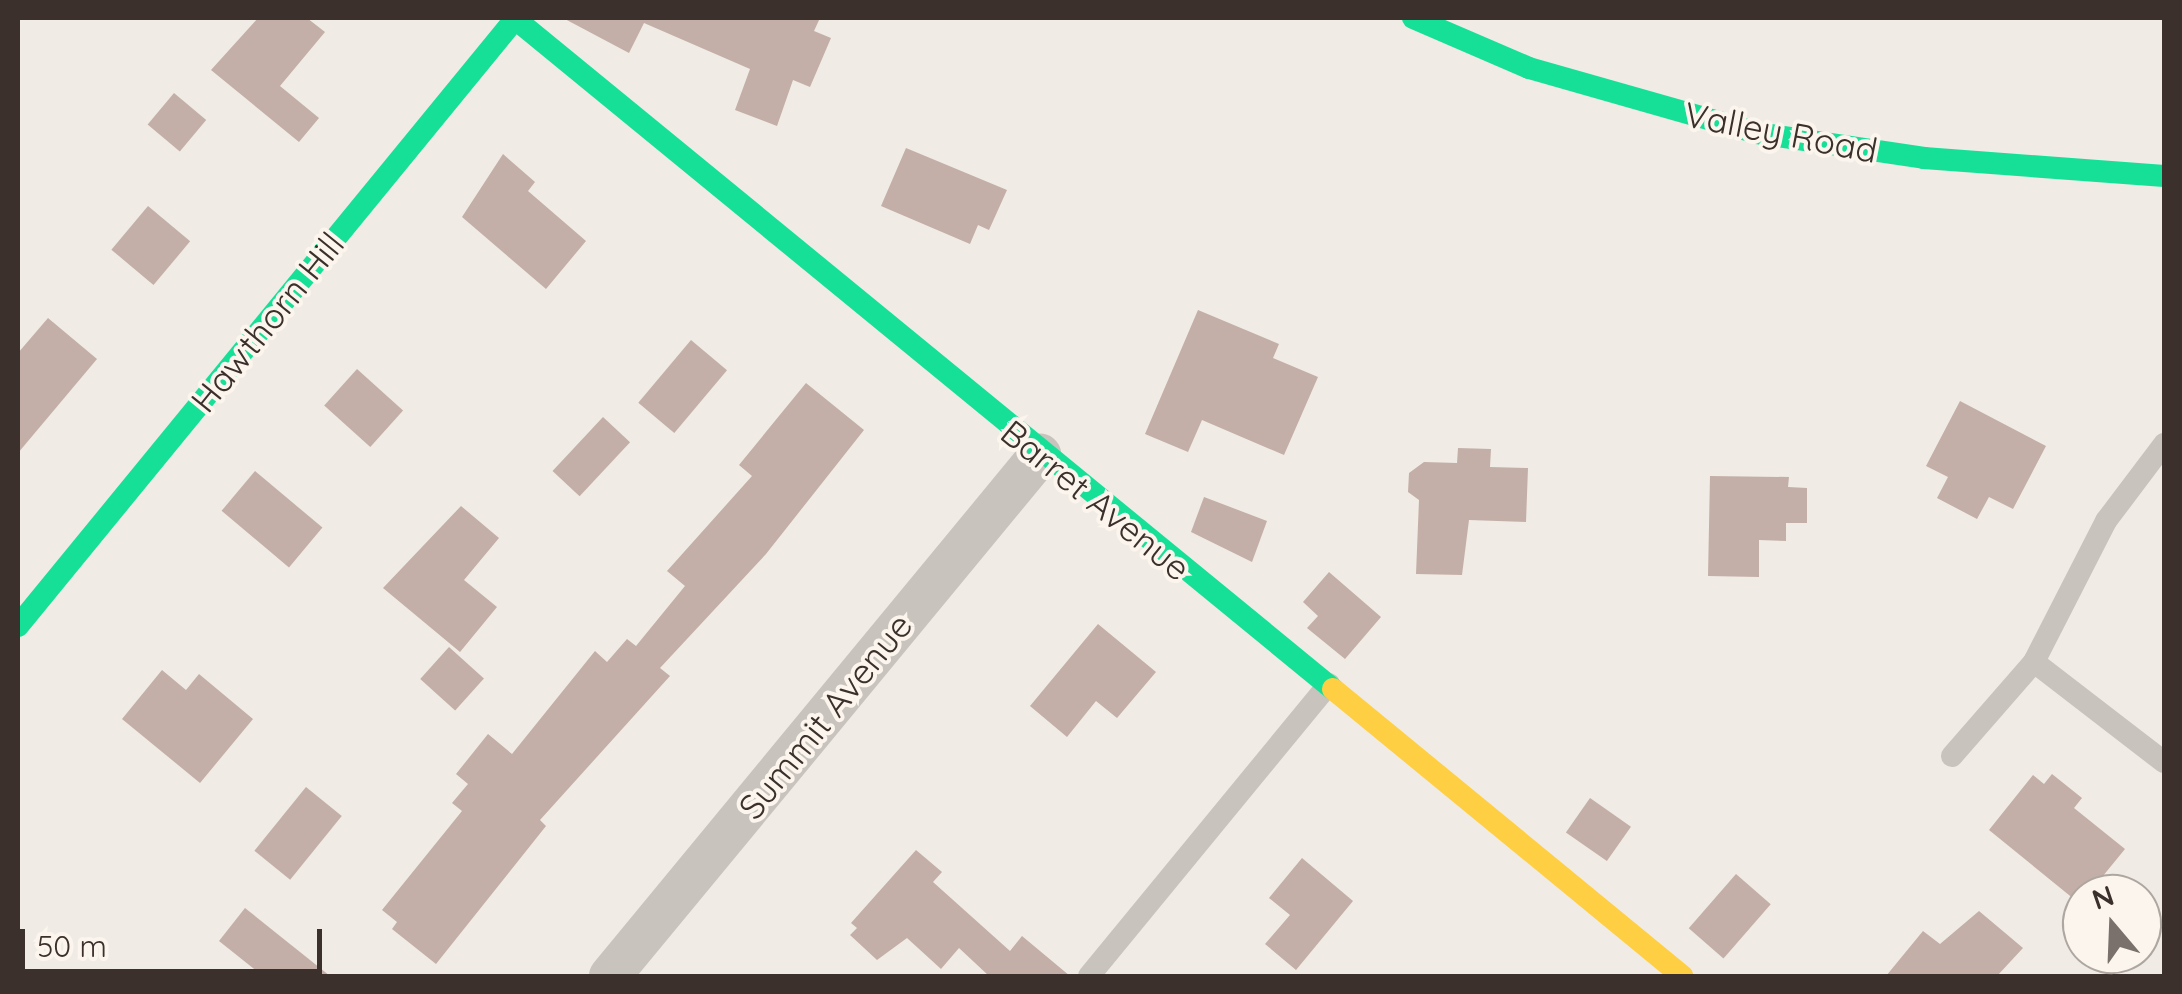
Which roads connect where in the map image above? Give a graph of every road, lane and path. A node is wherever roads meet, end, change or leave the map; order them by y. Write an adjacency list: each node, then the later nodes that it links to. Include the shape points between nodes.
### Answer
1 (515, 18): 5 (street, Barret Avenue); 6 (street, Hawthorn Hill)
2 (1414, 18): 3 (street, Valley Road, via 1529,68 1758,133 1924,158)
3 (2164, 176)
4 (2164, 444): 7 (lane, via 2106,521)
5 (1040, 455): 8 (street, Barret Avenue); 11 (street, Summit Avenue)
6 (18, 626)
7 (2034, 662): 9 (lane); 10 (lane)
8 (1329, 684): 12 (lane); 13 (street, Barret Avenue)
9 (1952, 756)
10 (2164, 762)
11 (610, 976)
12 (1089, 976)
13 (1682, 976)

